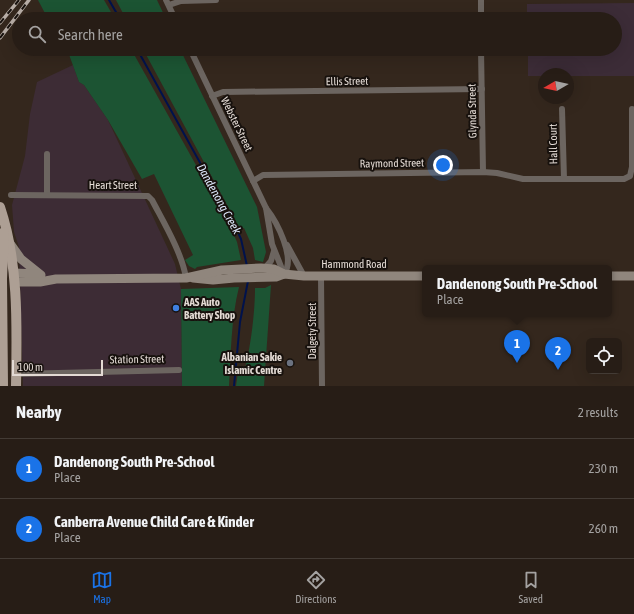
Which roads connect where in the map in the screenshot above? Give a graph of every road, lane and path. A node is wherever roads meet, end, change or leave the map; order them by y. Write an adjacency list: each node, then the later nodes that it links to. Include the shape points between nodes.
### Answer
1 (216, 0): 3 (street)
2 (481, 0): 5 (street)
3 (167, 3): 4 (street)
4 (172, 12)
5 (481, 12)
6 (193, 56): 9 (street, Webster Street)
7 (481, 56): 8 (street, Glynda Street)
8 (482, 89): 9 (street, Ellis Street, via 223,92); 13 (street, Glynda Street)
9 (212, 96): 15 (street, Webster Street)
10 (632, 109): 14 (street, Raymond Street, via 632,167 628,177)
11 (562, 110): 14 (street, Hall Court)
12 (47, 154): 17 (street)
13 (483, 172): 14 (street, Raymond Street, via 523,179); 15 (street, Raymond Street, via 263,175)
14 (564, 179)
15 (253, 181): 19 (street, Webster Street)
16 (11, 195): 17 (street, Heart Street)
17 (47, 195): 33 (street, Heart Street, via 148,196)
18 (0, 207): 20 (main road)
19 (266, 208): 21 (street, Webster Street); 23 (street, Webster Street)
20 (4, 228): 22 (main road); 34 (main road)
21 (282, 236): 25 (street, Webster Street, via 287,256); 27 (street, Webster Street)
22 (9, 241): 26 (main road, via 22,260); 32 (main road)
23 (274, 250): 24 (street, via 272,260); 25 (street, Webster Street)
24 (261, 271): 25 (main road, Hammond Road, via 278,277); 33 (main road, Hammond Road, via 234,273 210,280)
25 (284, 274): 27 (main road, Hammond Road)
26 (41, 275): 32 (main road, Hammond Road); 35 (main road, Hammond Road)
27 (304, 276): 28 (main road, Hammond Road)
28 (321, 276): 29 (main road, Hammond Road); 41 (street, Dalgety Street)
29 (422, 276)
30 (612, 276): 31 (main road)
31 (634, 276)
32 (14, 278): 34 (main road); 35 (main road, Hammond Road, via 40,282); 38 (main road)
33 (190, 278): 35 (main road, Hammond Road)
34 (2, 279): 37 (main road)
35 (56, 279)
36 (179, 370): 38 (street, Station Street)
37 (1, 374): 38 (main road, Station Street); 39 (main road)
38 (17, 374): 40 (main road)
39 (3, 386)
40 (16, 386)
41 (322, 386)

